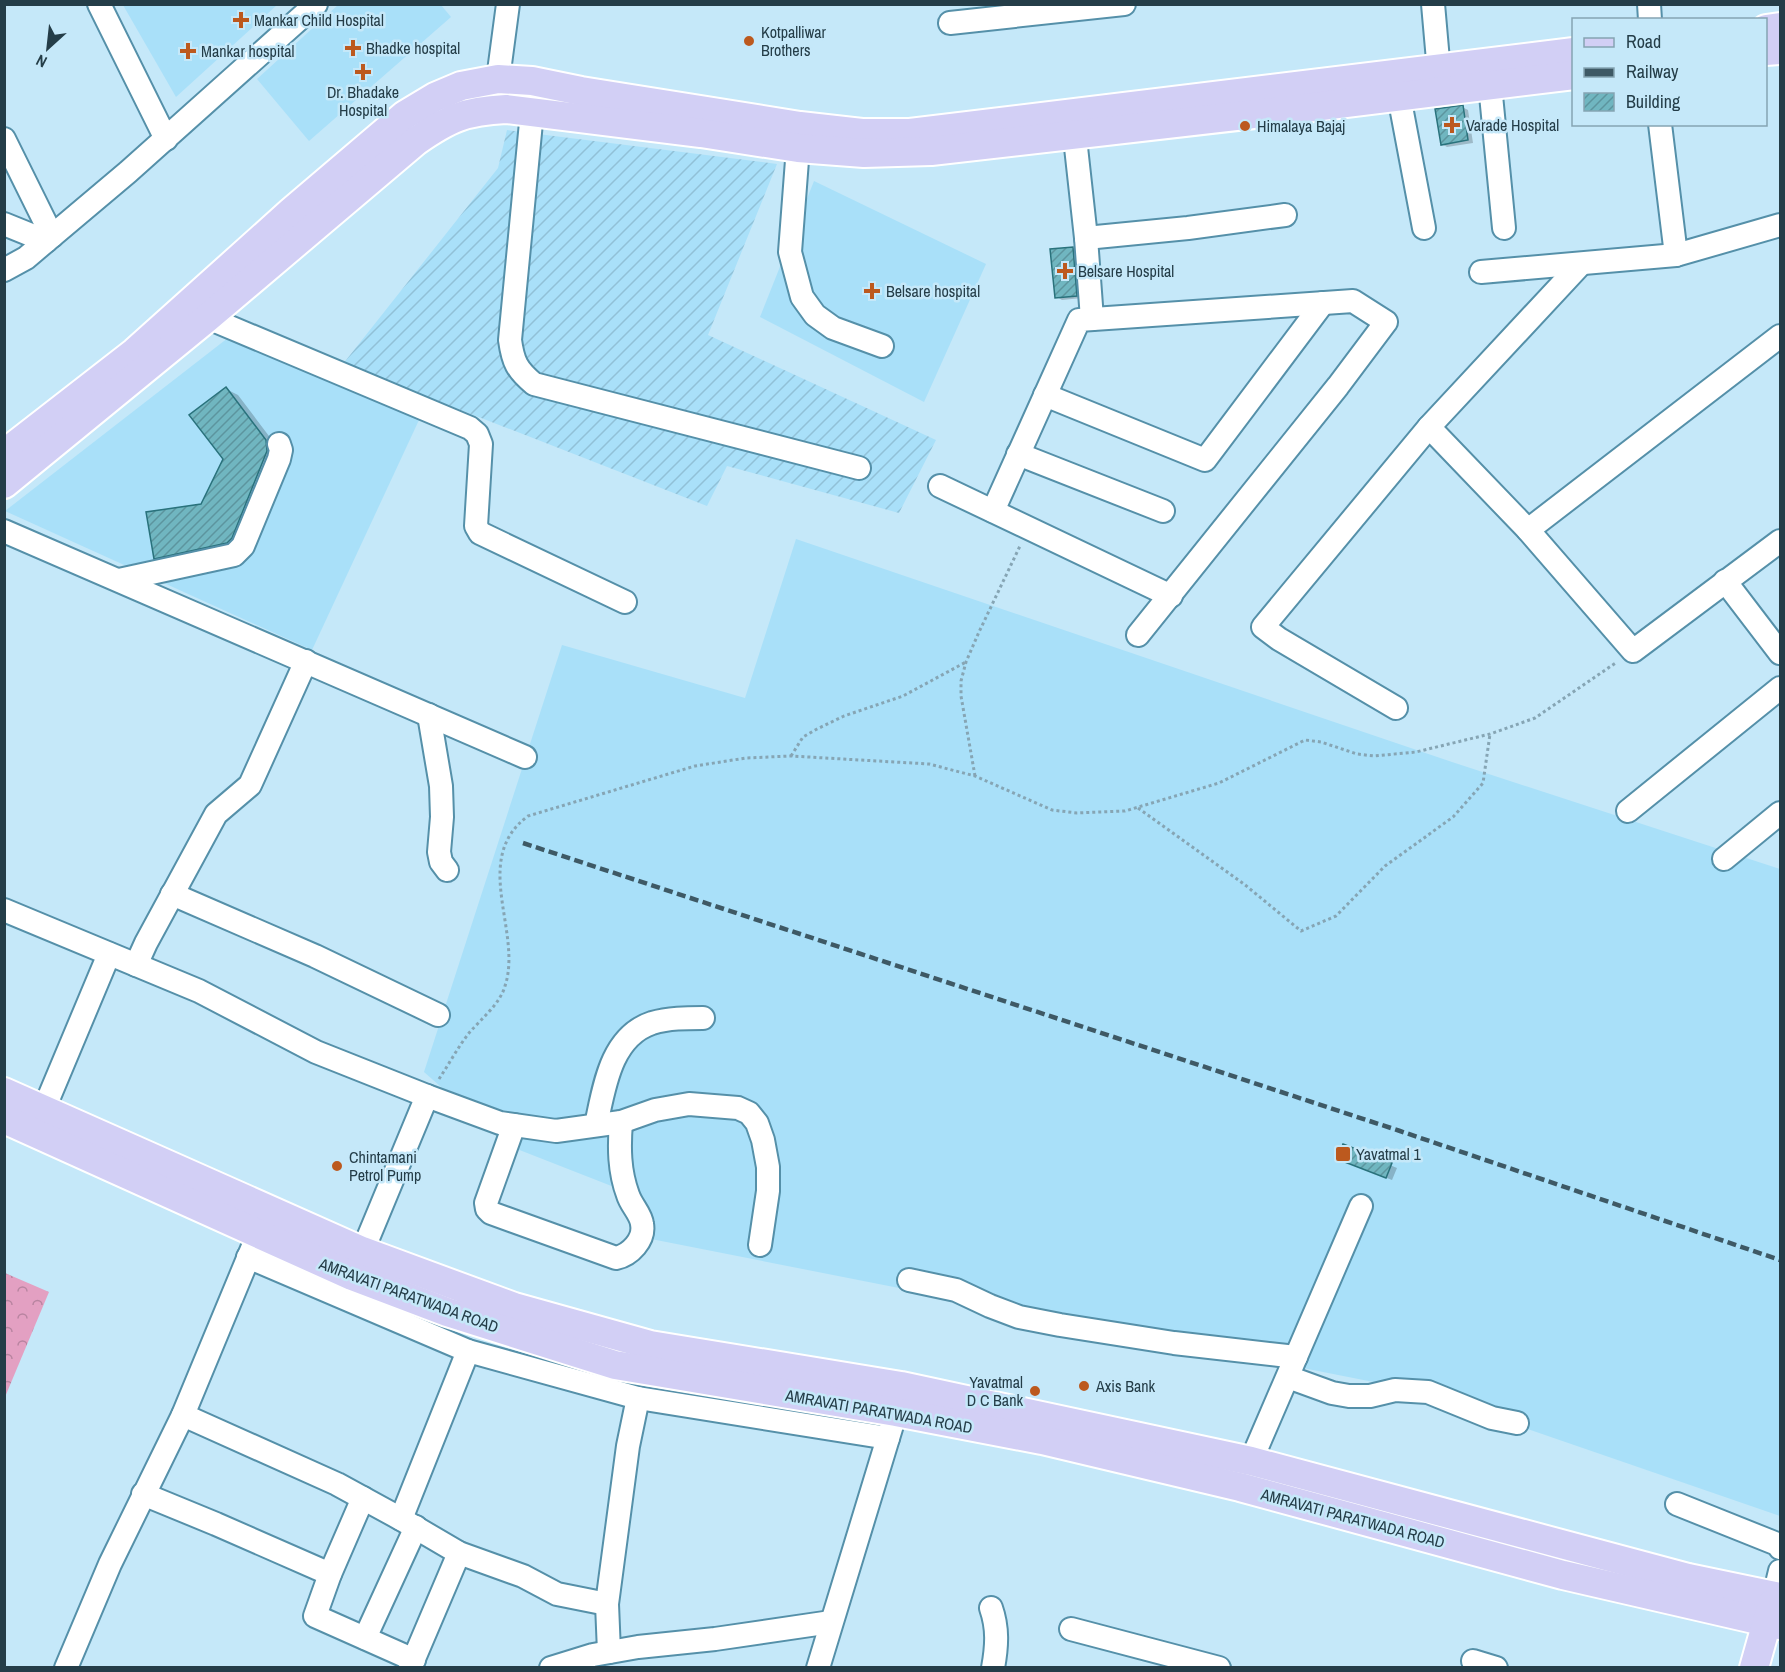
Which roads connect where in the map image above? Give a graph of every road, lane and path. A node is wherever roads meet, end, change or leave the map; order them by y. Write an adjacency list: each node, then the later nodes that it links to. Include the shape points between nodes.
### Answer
1 (99, 4): 19 (street)
2 (316, 4): 19 (street)
3 (508, 4): 9 (street)
4 (1124, 4): 6 (street)
5 (1433, 4): 10 (street)
6 (950, 24)
7 (1572, 52): 10 (main road)
8 (1572, 75): 11 (main road)
9 (498, 79): 13 (street); 17 (main road, via 532,81); 32 (main road, via 461,86 405,115 291,212)
10 (1440, 79): 11 (main road); 12 (main road); 15 (main road)
11 (1490, 85): 24 (street)
12 (1399, 96): 15 (main road); 23 (street)
13 (497, 110): 14 (main road); 32 (main road, via 462,115 442,123)
14 (532, 112): 17 (main road, via 701,133); 41 (street, via 510,340 513,360 522,374 534,384)
15 (1074, 124): 17 (main road, via 931,151 864,153); 25 (street)
16 (1660, 126): 27 (street)
17 (799, 137): 35 (street, via 790,252 802,297 815,315 833,328)
18 (4, 139): 26 (street)
19 (166, 139): 26 (street)
20 (1285, 215): 25 (street)
21 (4, 224): 26 (street)
22 (1780, 225): 27 (street)
23 (1424, 228)
24 (1504, 228)
25 (1086, 238): 33 (street)
26 (50, 239): 29 (street)
27 (1676, 255): 28 (street)
28 (1580, 264): 30 (street); 37 (street)
29 (4, 270)
30 (1481, 272)
31 (1323, 303): 33 (street); 36 (street, via 1205,460); 52 (street, via 1353,301 1386,322)
32 (196, 313): 39 (main road, via 135,352); 42 (main road); 53 (street, via 470,428 481,444 476,526 480,533)
33 (1092, 319): 36 (street, via 1079,320)
34 (1780, 336): 47 (street)
35 (882, 346)
36 (1045, 395): 40 (street)
37 (1429, 427): 47 (street); 60 (street, via 1263,627)
38 (279, 444): 50 (street, via 279,459 238,552)
39 (4, 454)
40 (1018, 454): 44 (street); 45 (street)
41 (859, 468)
42 (4, 484)
43 (940, 486): 44 (street)
44 (993, 511): 46 (street)
45 (1162, 511)
46 (1028, 528): 52 (street); 58 (path)
47 (1528, 530): 55 (street)
48 (4, 531): 50 (street)
49 (1780, 541): 51 (street)
50 (119, 580): 57 (street)
51 (1725, 581): 55 (street); 56 (street)
52 (1171, 596): 54 (street)
53 (625, 602)
54 (1138, 635)
55 (1633, 651): 62 (path, via 1535,718)
56 (1780, 653)
57 (306, 661): 61 (street); 71 (street, via 250,785 216,814)
58 (966, 662): 63 (path, via 903,696 817,729 803,737); 65 (path, via 961,696)
59 (1780, 688): 67 (street)
60 (1396, 708)
61 (429, 715): 64 (street); 70 (street, via 441,786 439,852)
62 (1490, 735): 66 (path, via 1416,752 1374,756 1305,741 1219,783); 66 (path, via 1483,783 1453,817 1385,866 1336,916 1301,931 1244,884)
63 (791, 756): 65 (path, via 929,764); 78 (path, via 694,766 528,816 519,824 511,834 500,871 508,956 505,988)
64 (525, 757)
65 (975, 776): 66 (path, via 1052,810 1103,814)
66 (1137, 808)
67 (1628, 811)
68 (1780, 813): 69 (street)
69 (1724, 859)
70 (447, 870)
71 (172, 894): 74 (street); 75 (street, via 315,956)
72 (4, 910): 73 (street)
73 (109, 954): 74 (street); 79 (street)
74 (136, 965): 78 (street, via 199,992 316,1052)
75 (438, 1016)
76 (703, 1018): 83 (street, via 673,1018 650,1024 629,1037 606,1078)
77 (4, 1092): 79 (main road, AMRAVATI PARATWADA ROAD)
78 (427, 1096): 82 (street); 88 (street)
79 (44, 1109): 85 (main road, AMRAVATI PARATWADA ROAD)
80 (4, 1119): 87 (main road, AMRAVATI PARATWADA ROAD)
81 (621, 1122): 82 (street, via 622,1174 628,1197 643,1226 632,1250 616,1258 487,1209); 83 (street); 86 (street, via 689,1104 738,1108 749,1113 760,1131 768,1167)
82 (514, 1125): 83 (street, via 556,1131)
83 (596, 1125)
84 (1361, 1206): 91 (street)
85 (270, 1208): 87 (street); 88 (main road, AMRAVATI PARATWADA ROAD)
86 (759, 1245)
87 (253, 1246): 88 (main road, AMRAVATI PARATWADA ROAD); 90 (street); 93 (street)
88 (357, 1263): 95 (main road, AMRAVATI PARATWADA ROAD, via 447,1312 615,1365); 96 (main road, AMRAVATI PARATWADA ROAD, via 650,1345 901,1386)
89 (909, 1280): 91 (street, via 956,1290 1019,1317)
90 (468, 1351): 92 (street); 101 (street)
91 (1292, 1367): 94 (street, via 1332,1393 1370,1396 1395,1390 1428,1392 1492,1418); 96 (street)
92 (638, 1398): 95 (street); 106 (street)
93 (183, 1415): 98 (street); 99 (street)
94 (1517, 1423)
95 (892, 1425): 97 (main road, AMRAVATI PARATWADA ROAD, via 1042,1440); 108 (street)
96 (1251, 1461): 97 (street); 105 (main road, AMRAVATI PARATWADA ROAD)
97 (1240, 1487): 105 (main road, AMRAVATI PARATWADA ROAD, via 1559,1574)
98 (143, 1494): 104 (street); 114 (street)
99 (363, 1498): 101 (street); 104 (street)
100 (1677, 1504): 102 (street)
101 (409, 1523): 103 (street); 110 (street)
102 (1780, 1548)
103 (459, 1553): 106 (street, via 523,1576 557,1594); 113 (street)
104 (330, 1574): 110 (street, via 315,1616)
105 (1777, 1602): 120 (main road)
106 (607, 1605): 111 (street)
107 (991, 1608): 117 (street, via 997,1643)
108 (831, 1622): 111 (street); 116 (street)
109 (1071, 1629): 118 (street)
110 (365, 1638): 113 (street)
111 (609, 1652): 115 (street)
112 (1473, 1661): 119 (street)
113 (412, 1664)
114 (66, 1668)
115 (551, 1668)
116 (818, 1668)
117 (993, 1668)
118 (1219, 1668)
119 (1496, 1668)
120 (1754, 1668)

